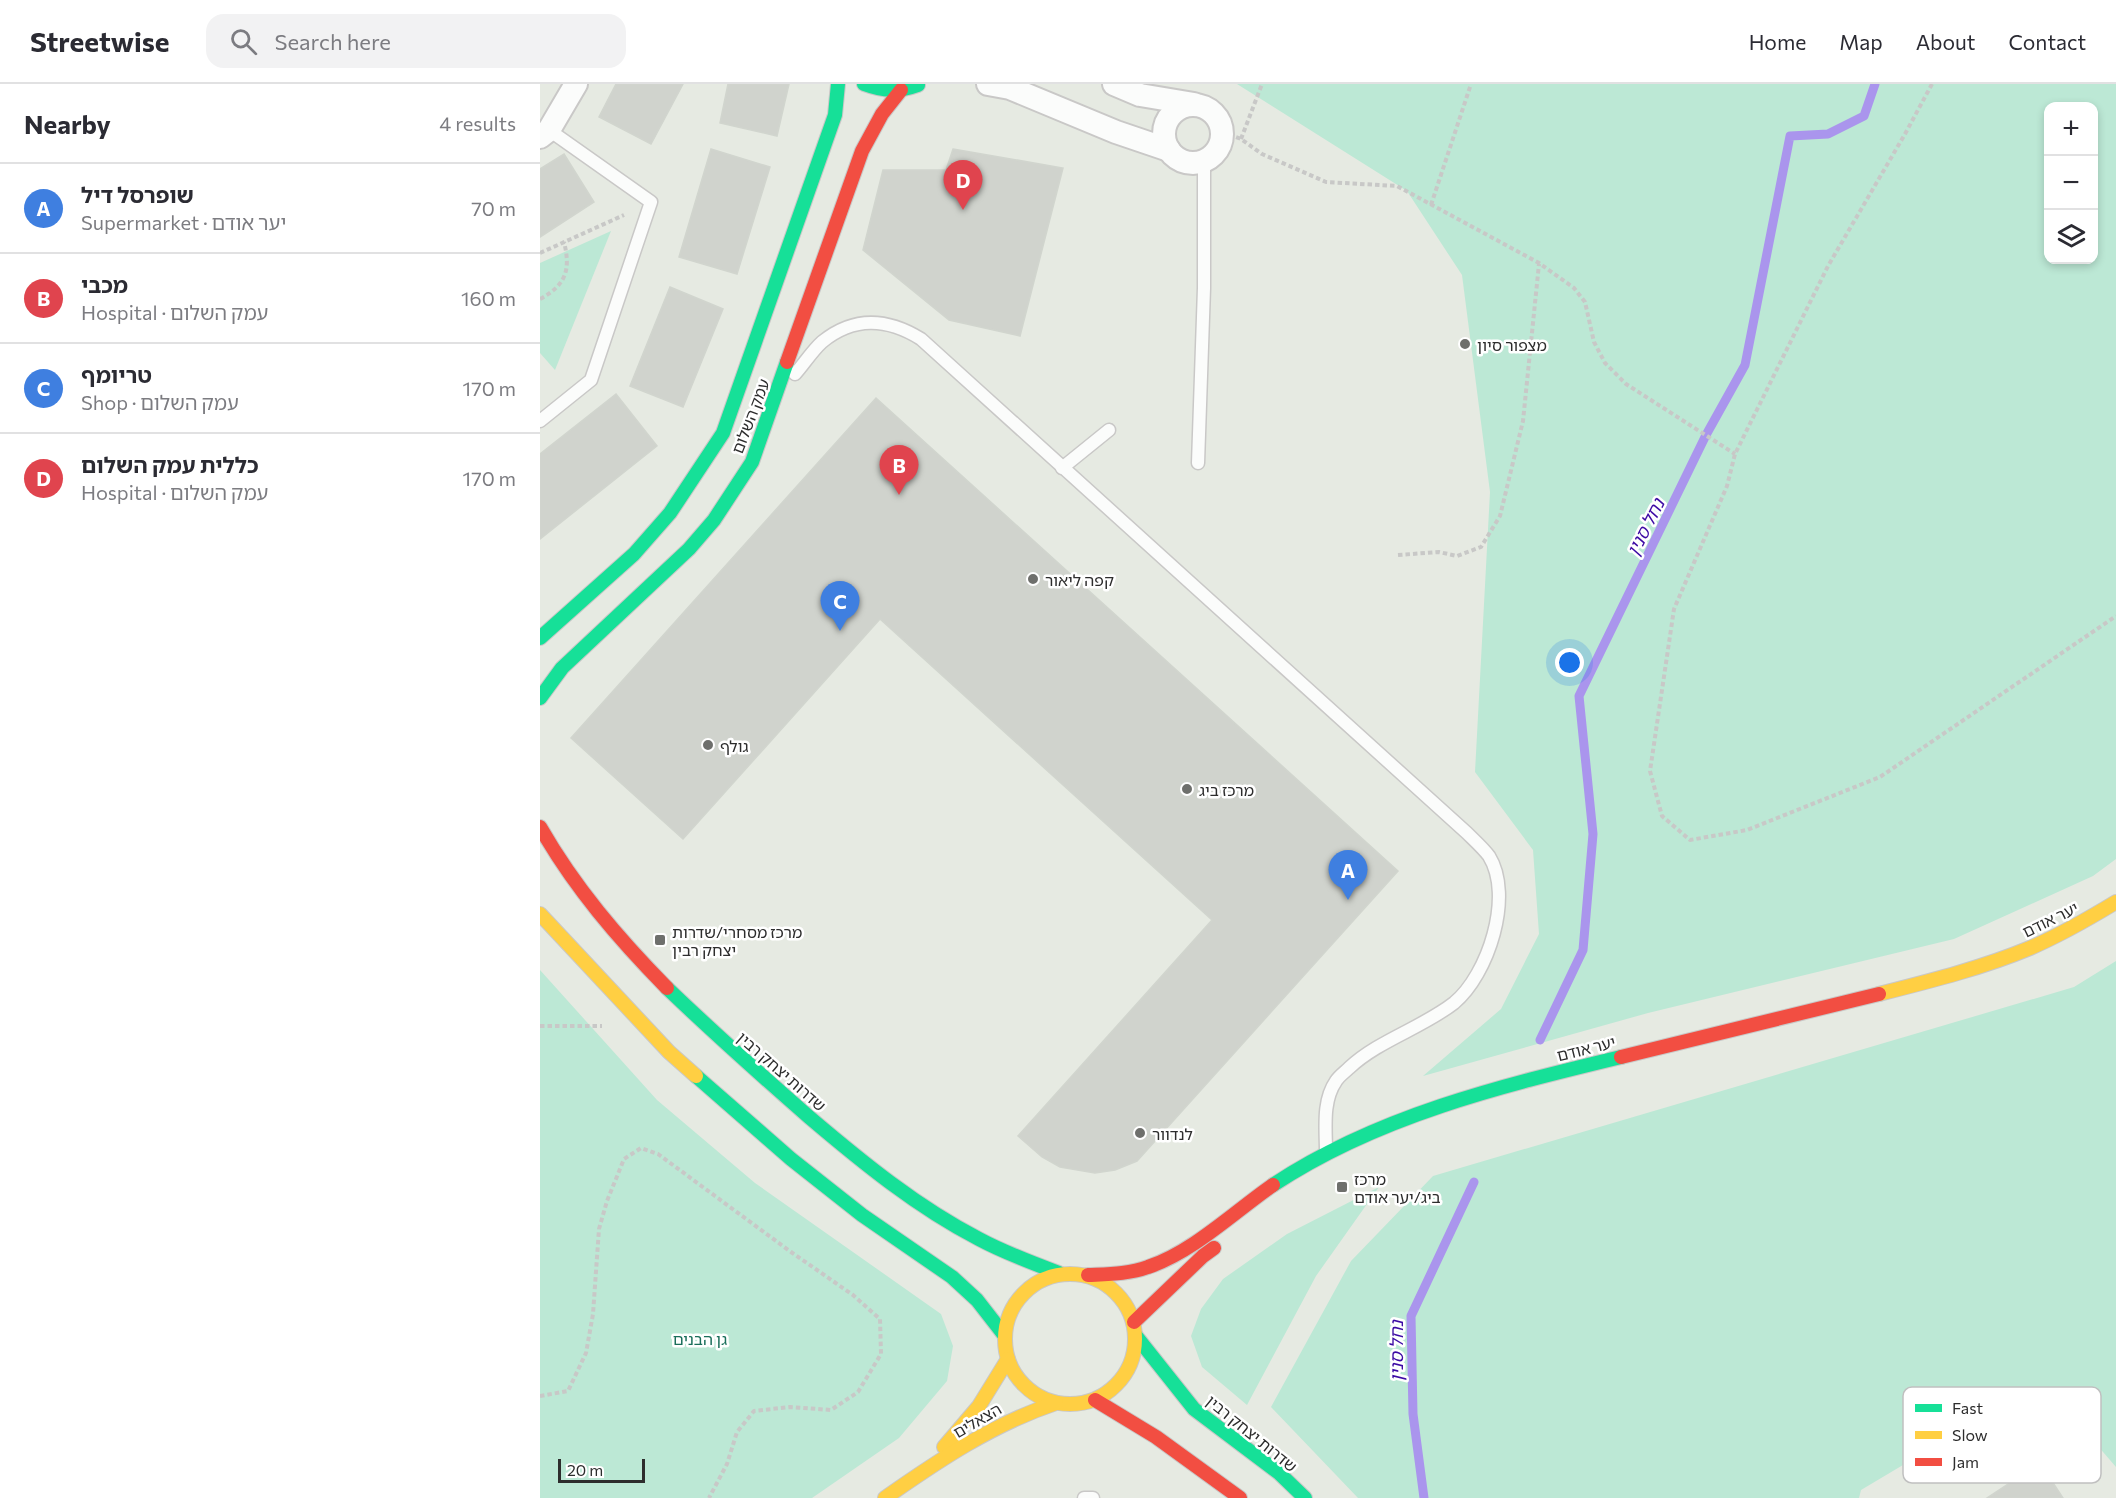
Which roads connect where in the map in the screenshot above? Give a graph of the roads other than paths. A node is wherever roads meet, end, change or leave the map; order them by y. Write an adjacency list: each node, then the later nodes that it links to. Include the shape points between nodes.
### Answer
1 (576, 84): 9 (street)
2 (838, 84): 17 (street, עמק השלום, via 835,115 723,433 670,513 634,554)
3 (864, 84): 7 (street)
4 (920, 84): 7 (street)
5 (988, 84): 10 (street, via 1010,88)
6 (1114, 84): 8 (street, via 1140,95)
7 (902, 90): 12 (street, עמק השלום, via 882,114 862,151)
8 (1196, 105): 10 (street, via 1177,110 1170,117 1164,133); 11 (street, via 1214,114 1232,135)
9 (545, 134): 13 (lane, via 651,202 591,380)
10 (1169, 150): 11 (street, via 1185,162)
11 (1204, 161): 15 (lane)
12 (775, 399): 16 (lane, via 820,344 836,332 853,323 890,325 921,339); 20 (street, עמק השלום, via 752,462 714,520 689,549 562,668)
13 (540, 422)
14 (1109, 430): 16 (lane)
15 (1198, 463)
16 (1062, 468): 24 (lane, via 1489,857 1498,883 1499,914 1491,945 1476,976 1455,1002 1361,1057 1336,1081 1326,1108)
17 (583, 600): 18 (street); 19 (street, עמק השלום)
18 (540, 619)
19 (540, 638)
20 (540, 698)
21 (540, 827): 26 (street, שדרות יצחק רבין, via 578,888 636,955 699,1020 819,1125 949,1222 1031,1264)
22 (2116, 902): 24 (street, יער אודם, via 2029,948 1961,971 1517,1082 1395,1122)
23 (542, 918): 29 (street, via 669,1052 791,1160 952,1277 977,1300)
24 (1326, 1154): 27 (street, יער אודם, via 1162,1262 1134,1271)
25 (1222, 1243): 28 (street, via 1203,1256)
26 (1059, 1273): 27 (street); 29 (street, via 1037,1281 1020,1295 1006,1324)
27 (1088, 1275): 28 (street, via 1109,1285 1124,1301)
28 (1135, 1329): 31 (street, via 1134,1355 1124,1376); 38 (street, שדרות יצחק רבין, via 1194,1409 1279,1473)
29 (1005, 1336): 30 (street)
30 (1008, 1359): 32 (street, via 1025,1387); 33 (street, הצאלים, via 992,1391 966,1425)
31 (1095, 1400): 32 (street, via 1072,1405); 37 (street, via 1156,1437)
32 (1056, 1403): 33 (street, הצאלים, via 999,1426)
33 (918, 1474): 34 (street, הצאלים)
34 (885, 1498)
35 (1084, 1498): 36 (lane)
36 (1093, 1498)
37 (1240, 1498)
38 (1305, 1498)

